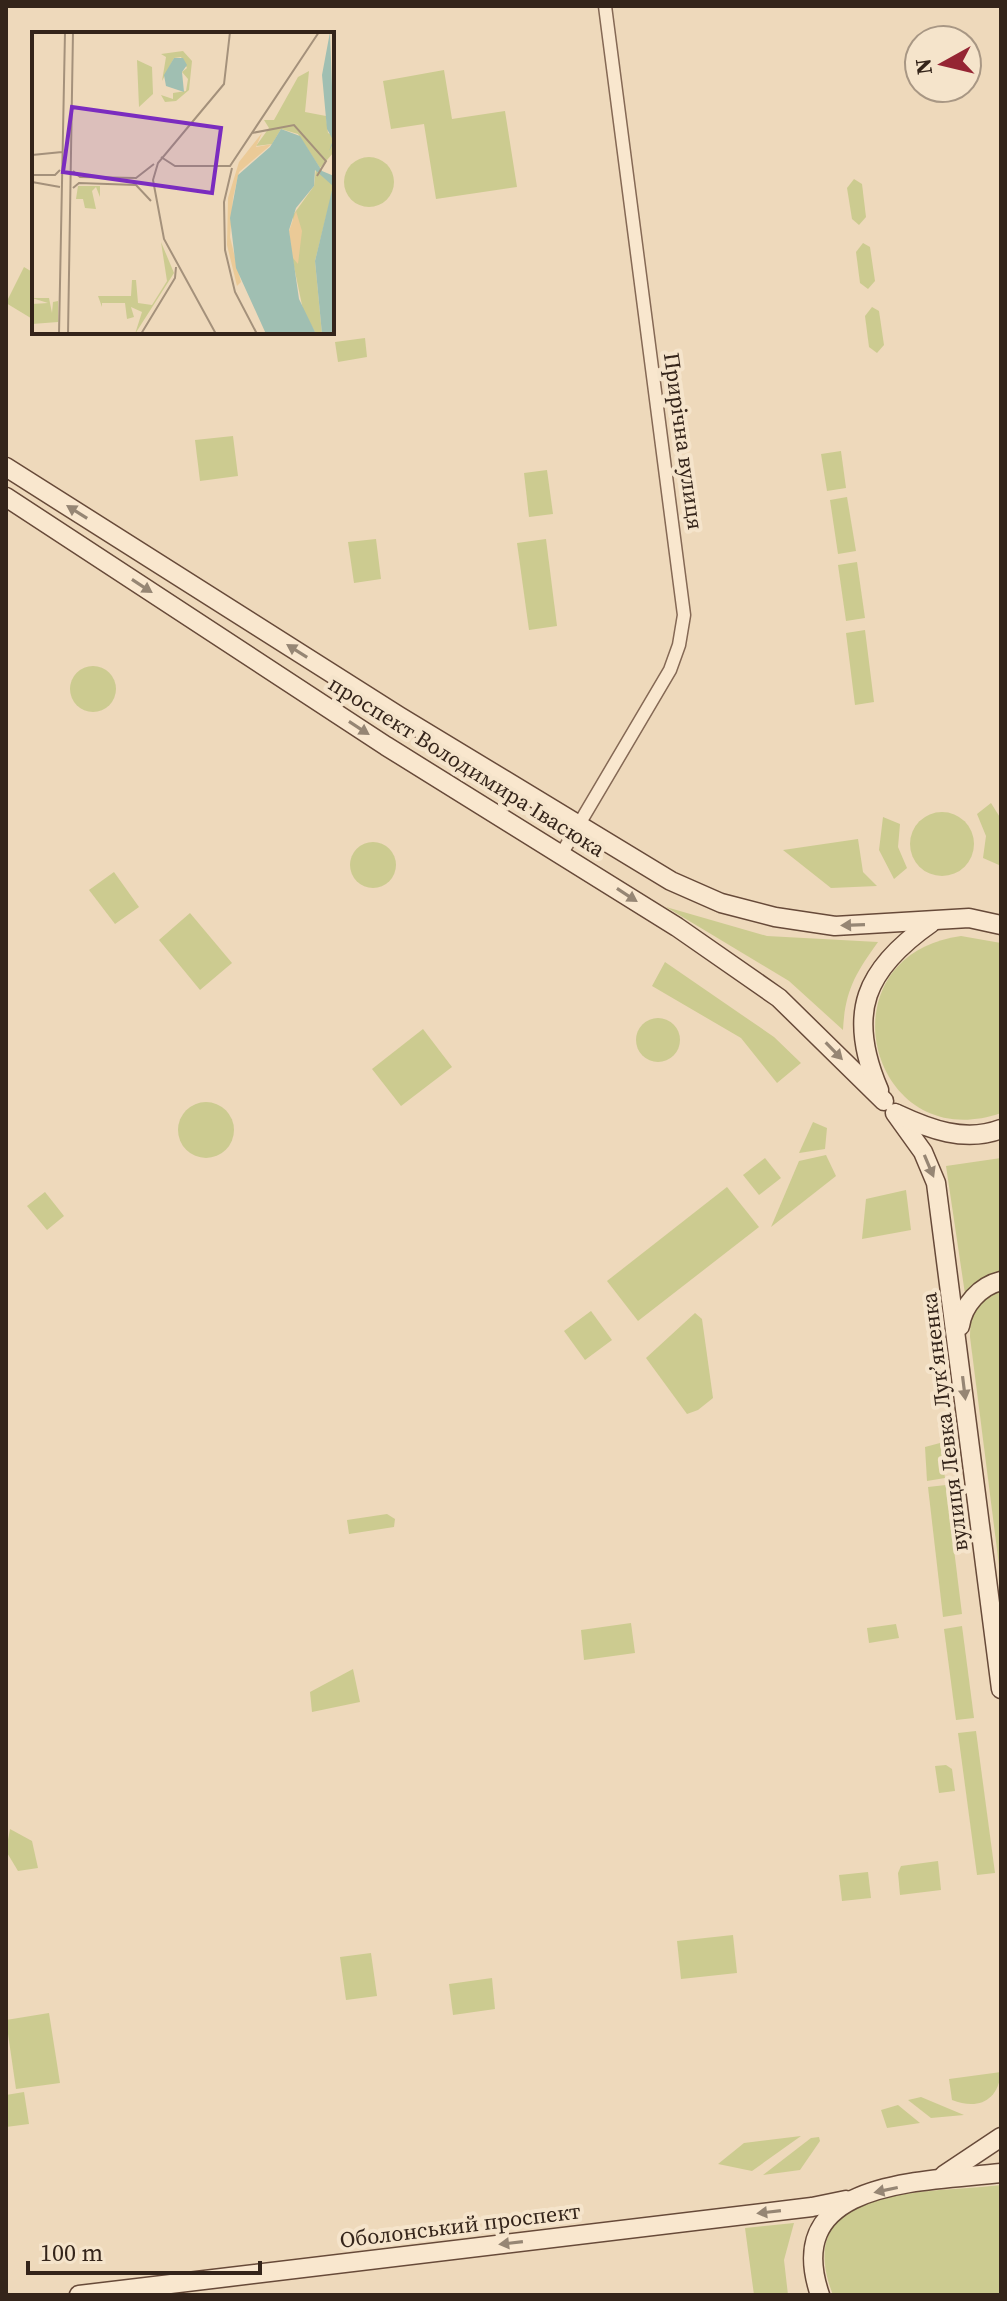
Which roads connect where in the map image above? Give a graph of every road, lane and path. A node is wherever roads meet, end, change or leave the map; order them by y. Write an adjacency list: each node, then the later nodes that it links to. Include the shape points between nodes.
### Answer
1 (605, 6): 4 (street, Прирічна вулиця, via 684,615 670,670)
2 (6, 467): 4 (main road, проспект Володимира Івасюка, one-way to 2)
3 (6, 497): 5 (main road, проспект Володимира Івасюка, one-way to 5, via 386,746)
4 (576, 826): 5 (street, Прирічна вулиця); 8 (main road, проспект Володимира Івасюка, one-way to 4, via 835,926 721,903 671,881)
5 (562, 853): 10 (main road, проспект Володимира Івасюка, one-way to 10, via 779,998)
6 (1001, 913): 7 (main road)
7 (969, 918): 8 (main road, проспект Володимира Івасюка); 9 (main road)
8 (931, 923): 10 (main road, via 897,947 877,972 865,1003 863,1036 870,1068)
9 (1001, 925)
10 (889, 1107): 11 (main road, via 927,1128 962,1135); 13 (main road, вулиця Левка Лукʼяненка, one-way to 13, via 923,1152 936,1183)
11 (1001, 1129)
12 (1001, 1281): 13 (main road, via 968,1304)
13 (958, 1338): 14 (main road, вулиця Левка Лукʼяненка, one-way to 14)
14 (1001, 1689)
15 (1001, 2137): 17 (main road, via 961,2167)
16 (1001, 2173): 17 (main road)
17 (927, 2183): 18 (main road, Оболонський проспект, one-way to 18)
18 (846, 2200): 19 (main road, Оболонський проспект, one-way to 19); 20 (main road, via 820,2226 813,2250)
19 (79, 2295)
20 (820, 2295)

